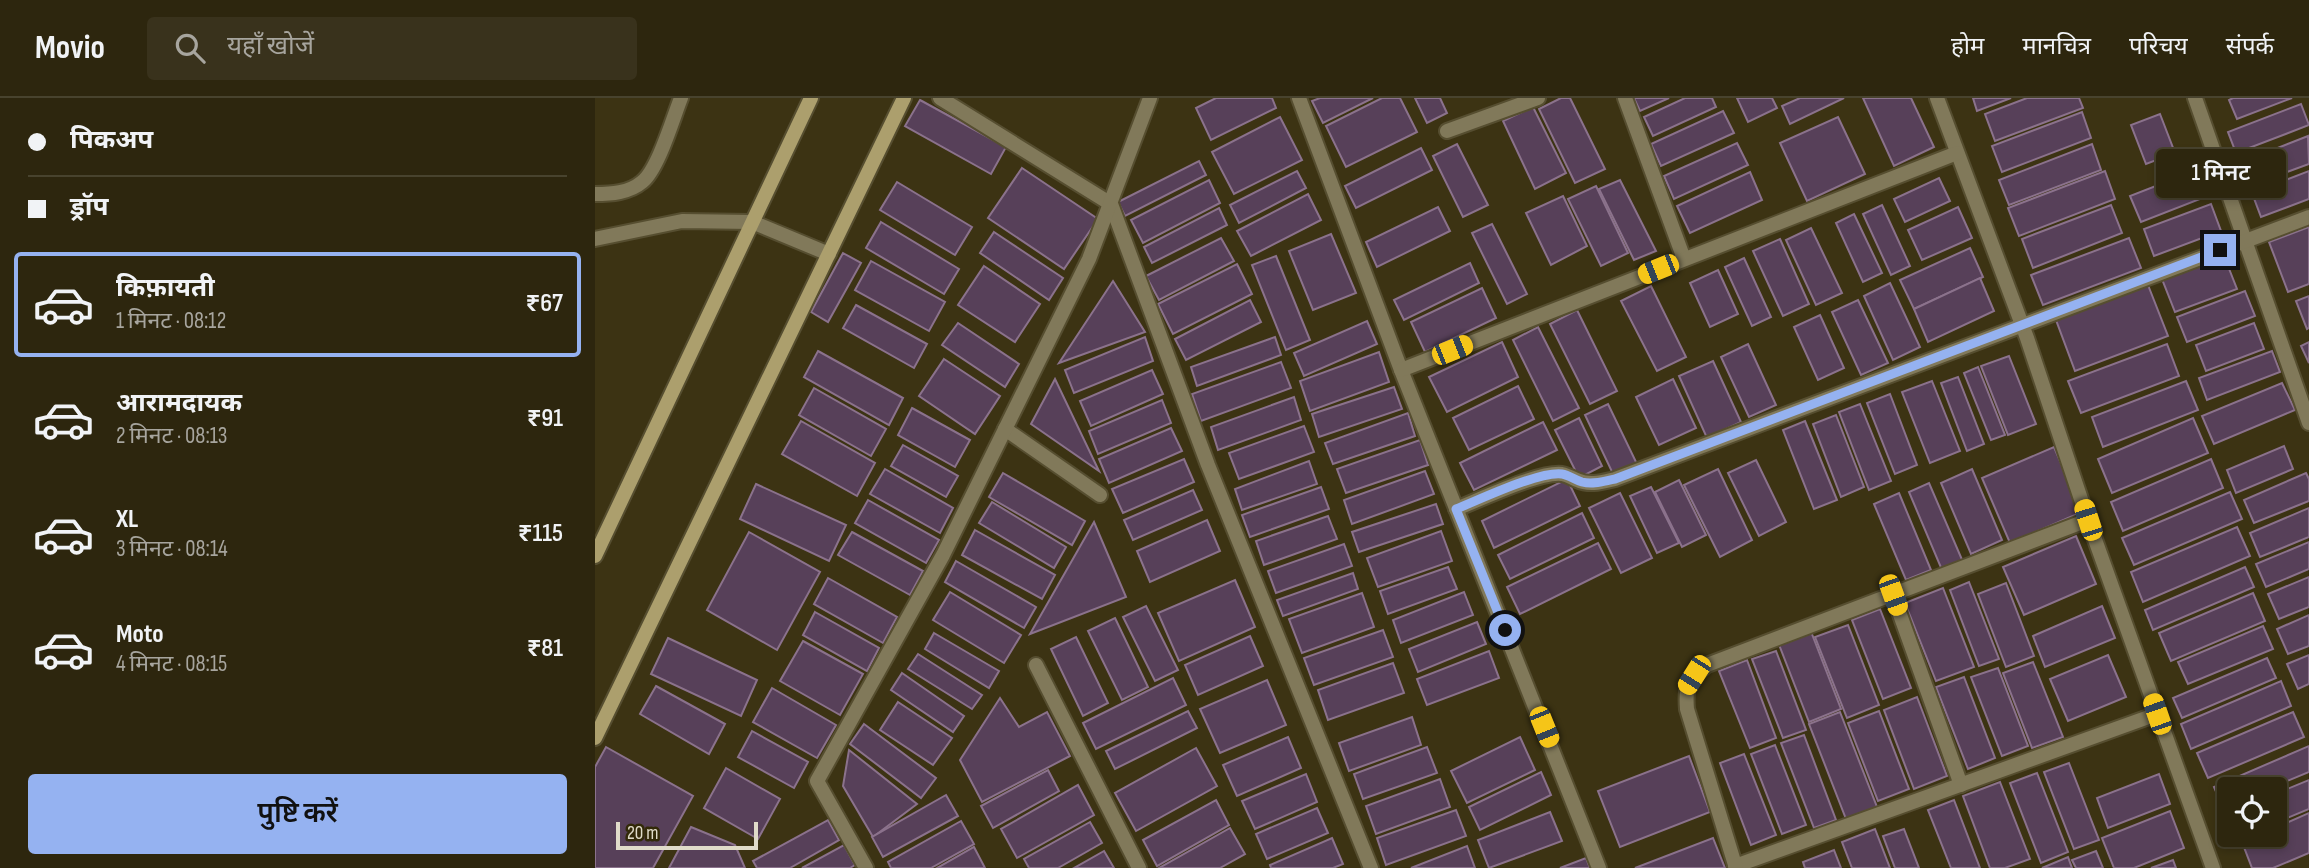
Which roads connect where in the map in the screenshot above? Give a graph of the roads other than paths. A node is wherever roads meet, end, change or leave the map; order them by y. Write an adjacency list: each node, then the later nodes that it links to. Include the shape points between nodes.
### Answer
1 (681, 98): 13 (street, via 643,182 617,193)
2 (811, 98): 16 (main road)
3 (904, 98): 19 (main road)
4 (940, 98): 14 (street)
5 (1150, 98): 14 (street)
6 (1299, 98): 22 (street)
7 (1538, 98): 11 (street)
8 (1625, 98): 20 (street)
9 (1937, 98): 12 (street)
10 (2195, 98): 18 (street)
11 (1447, 131)
12 (1957, 153): 20 (street); 21 (street)
13 (595, 194)
14 (1111, 204): 24 (street); 37 (street, via 1208,465)
15 (2309, 217): 18 (street)
16 (753, 222): 17 (street, via 682,221); 19 (street); 28 (main road)
17 (595, 239)
18 (2245, 241): 21 (street); 23 (street)
19 (829, 254): 32 (main road)
20 (1684, 259): 22 (street)
21 (2022, 325): 26 (street, via 1615,479 1594,484 1550,475); 27 (street)
22 (1401, 370): 26 (street)
23 (2309, 423)
24 (1006, 429): 25 (street); 35 (street, via 943,555 817,781)
25 (1100, 495)
26 (1456, 509): 38 (street)
27 (2088, 520): 29 (street); 31 (street)
28 (595, 556)
29 (1893, 595): 33 (street); 34 (street, via 1707,665 1685,690 1686,709)
30 (1036, 664): 36 (street)
31 (2157, 714): 33 (street); 39 (street)
32 (595, 738)
33 (1961, 785): 34 (street)
34 (1736, 867)
35 (866, 868)
36 (1139, 868)
37 (1371, 868)
38 (1599, 868)
39 (2213, 868)

